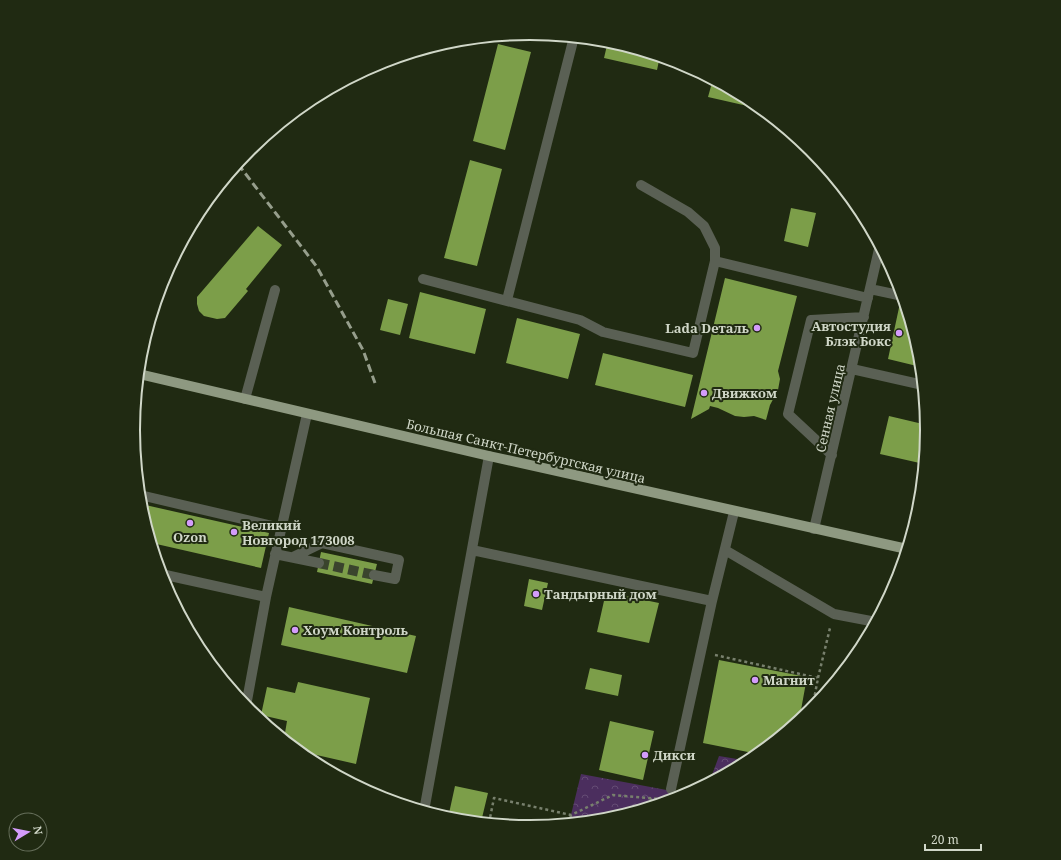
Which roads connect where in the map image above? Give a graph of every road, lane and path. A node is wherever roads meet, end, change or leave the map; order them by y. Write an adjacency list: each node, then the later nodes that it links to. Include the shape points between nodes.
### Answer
1 (573, 42): 9 (street)
2 (641, 185): 4 (street, via 688,212 704,226 715,248)
3 (878, 254): 7 (street, Сенная улица)
4 (715, 261): 7 (street); 9 (street, via 693,353 602,332 580,320)
5 (423, 279): 9 (street)
6 (275, 290): 14 (street)
7 (869, 293): 8 (street); 10 (street, Сенная улица)
8 (896, 295)
9 (507, 300)
10 (864, 317): 11 (street, Сенная улица); 16 (street, via 811,320 788,414)
11 (852, 369): 13 (street); 16 (street, Сенная улица)
12 (145, 375): 14 (main road, Большая Санкт-Петербургская улица)
13 (918, 384)
14 (245, 399): 15 (main road, Большая Санкт-Петербургская улица)
15 (307, 414): 17 (main road, Большая Санкт-Петербургская улица); 20 (street)
16 (832, 455): 21 (street, Сенная улица)
17 (489, 456): 19 (main road, Большая Санкт-Петербургская улица); 23 (street)
18 (146, 497): 20 (street)
19 (734, 512): 21 (main road, Большая Санкт-Петербургская улица); 24 (street)
20 (281, 528): 25 (street)
21 (814, 529): 22 (main road, Большая Санкт-Петербургская улица)
22 (902, 548)
23 (472, 550): 31 (street); 41 (street)
24 (725, 550): 31 (street); 32 (street)
25 (275, 554): 26 (street); 30 (street)
26 (293, 557): 27 (street); 28 (street, via 322,543 399,560 395,579)
27 (319, 563)
28 (374, 575)
29 (169, 576): 30 (street)
30 (266, 597): 37 (street)
31 (712, 602): 34 (street)
32 (834, 614): 33 (street); 35 (path)
33 (870, 621)
34 (700, 652): 35 (path); 38 (street)
35 (818, 678): 36 (path)
36 (814, 697)
37 (247, 698)
38 (671, 789)
39 (651, 798): 40 (path); 42 (path, via 613,795)
40 (657, 798)
41 (425, 805)
42 (571, 815): 43 (path, via 494,798)
43 (490, 818)

